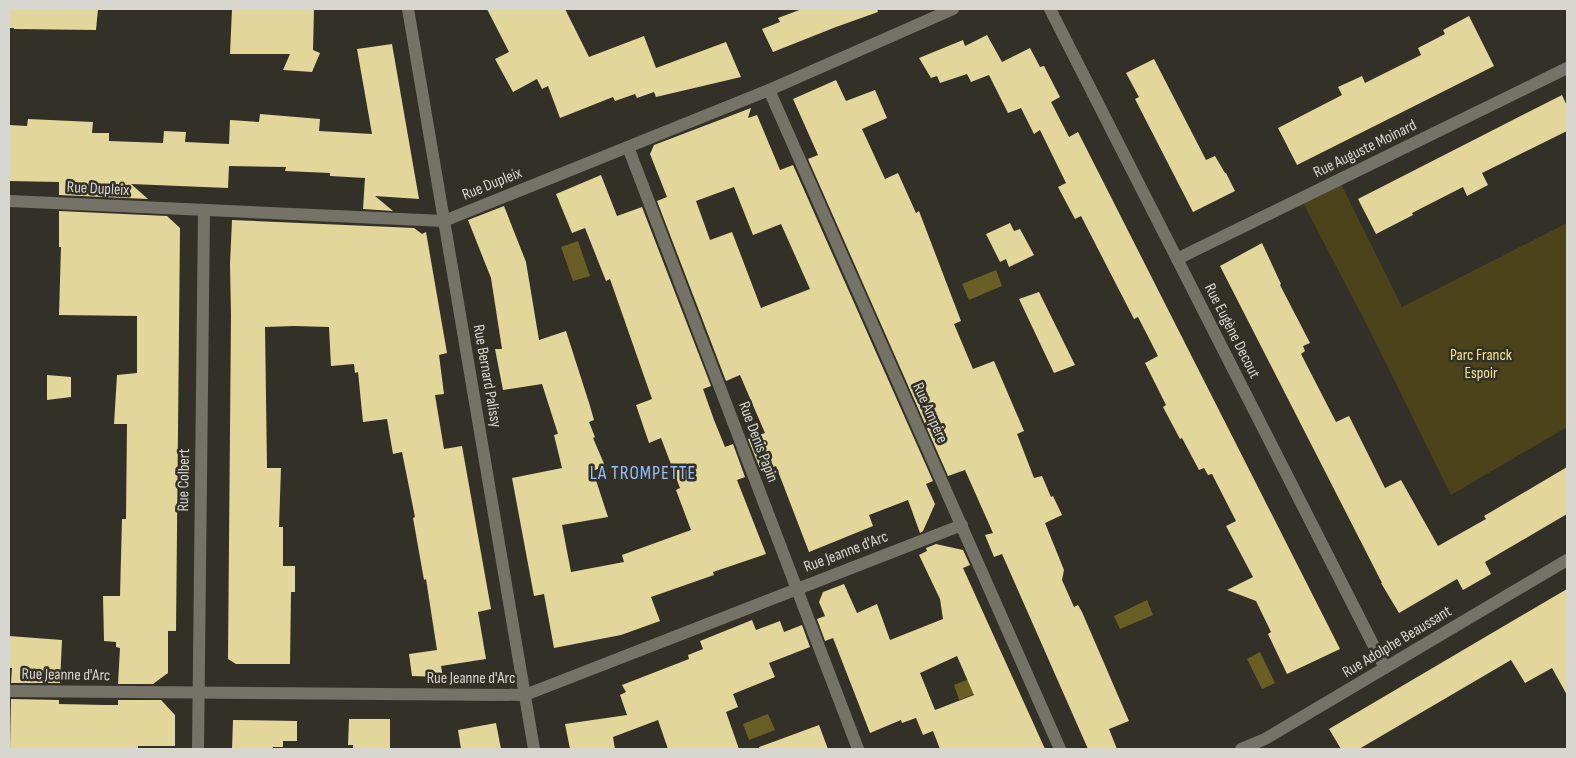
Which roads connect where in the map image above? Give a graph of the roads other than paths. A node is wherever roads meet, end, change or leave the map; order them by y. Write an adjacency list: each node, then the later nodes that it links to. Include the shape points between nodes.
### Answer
1 (408, 9): 9 (street, Rue Bernard Palissy)
2 (953, 9): 5 (street, Rue Dupleix)
3 (1050, 9): 10 (street, Rue Eugène Decout)
4 (1567, 68): 10 (street, Rue Auguste Moinard)
5 (769, 90): 6 (street, Rue Dupleix); 11 (street, Rue Ampère)
6 (628, 147): 9 (street, Rue Dupleix); 13 (street, Rue Denis Papin)
7 (9, 201): 8 (street, Rue Dupleix)
8 (204, 210): 9 (street, Rue Dupleix); 16 (street, Rue Colbert)
9 (444, 221): 17 (street, Rue Bernard Palissy)
10 (1178, 259): 14 (street, Rue Eugène Decout)
11 (962, 525): 13 (street, Rue Jeanne d'Arc); 21 (street, Rue Ampère)
12 (1567, 560): 14 (street, Rue Adolphe Beaussant)
13 (797, 589): 17 (street, Rue Jeanne d'Arc); 20 (street, Rue Denis Papin)
14 (1385, 668): 22 (street, Rue Adolphe Beaussant, via 1265,739)
15 (9, 691): 16 (street, Rue Jeanne d'Arc)
16 (198, 693): 17 (street, Rue Jeanne d'Arc); 18 (street, Rue Colbert)
17 (525, 695): 19 (street, Rue Bernard Palissy)
18 (198, 749)
19 (534, 749)
20 (858, 749)
21 (1060, 749)
22 (1241, 749)

